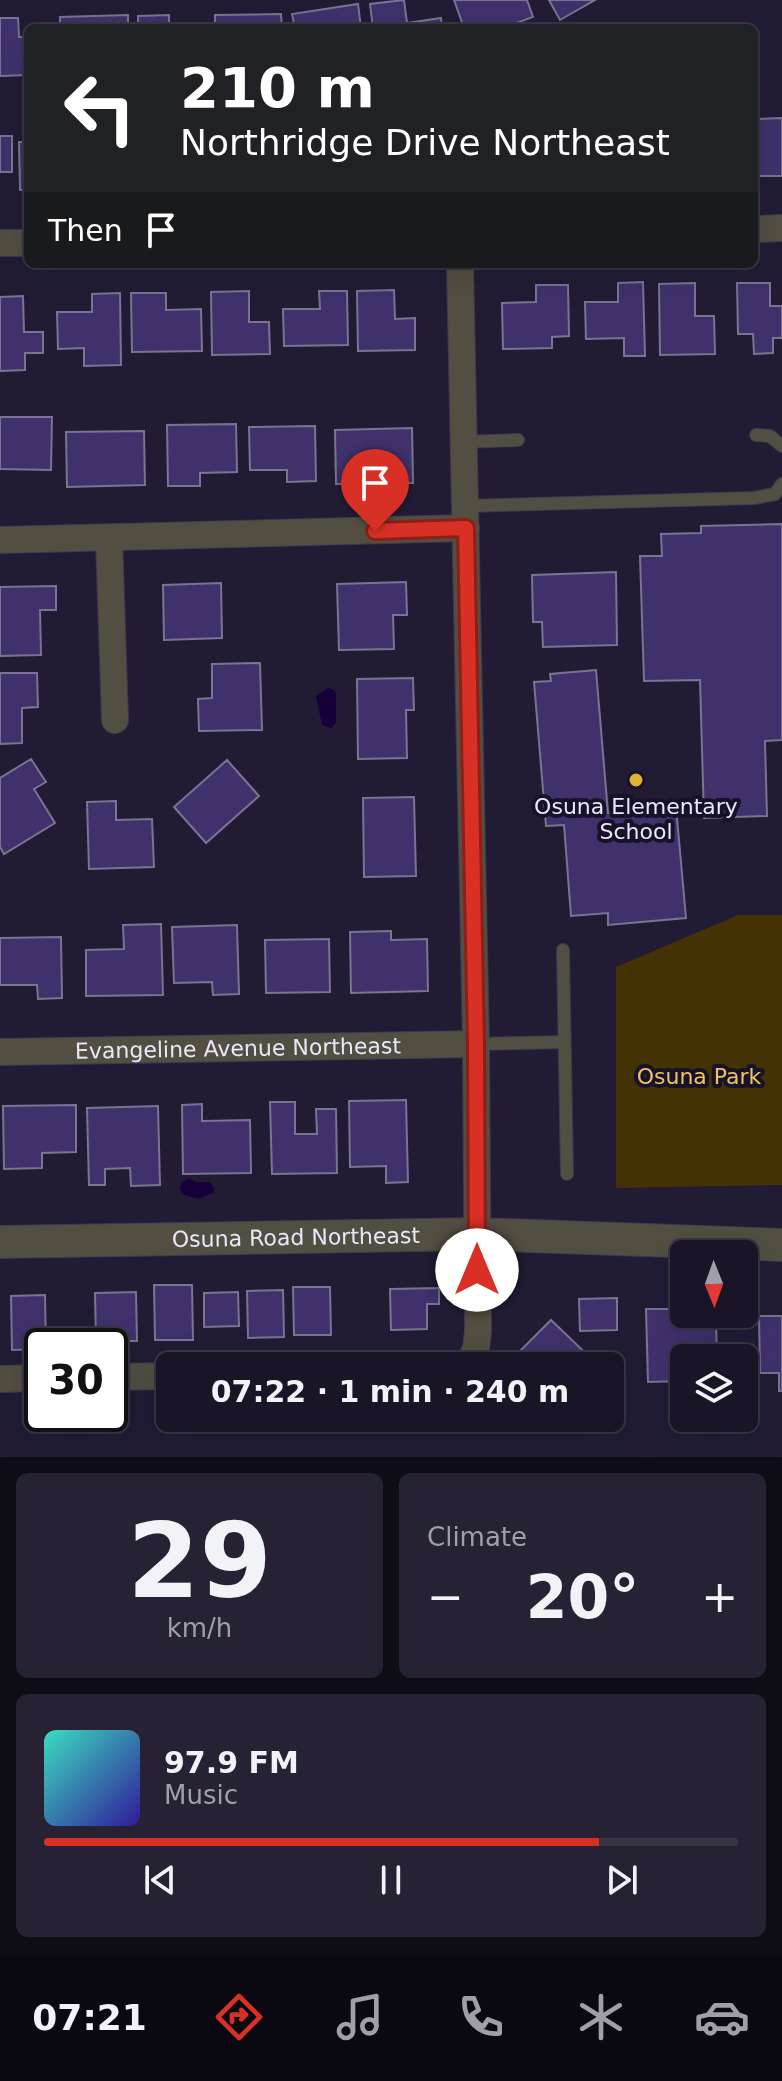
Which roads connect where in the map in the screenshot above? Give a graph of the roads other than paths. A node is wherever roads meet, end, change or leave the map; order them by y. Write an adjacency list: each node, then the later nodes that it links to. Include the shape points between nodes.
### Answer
1 (782, 228): 2 (street)
2 (758, 229)
3 (0, 243): 4 (street)
4 (24, 243)
5 (460, 268): 8 (street)
6 (756, 435): 9 (lane, via 770,436)
7 (518, 440): 8 (lane)
8 (464, 442): 11 (street)
9 (782, 446)
10 (782, 484): 11 (lane, via 775,494 754,498)
11 (465, 517): 12 (street); 17 (street)
12 (109, 538): 13 (street); 14 (street)
13 (0, 540)
14 (115, 720)
15 (563, 950): 16 (lane)
16 (564, 1042): 17 (lane); 19 (lane)
17 (476, 1044): 18 (street, Evangeline Avenue Northeast); 20 (street)
18 (0, 1052)
19 (567, 1174)
20 (477, 1234): 21 (street, Osuna Road Northeast); 22 (street, Osuna Road Northeast); 23 (street)
21 (0, 1242)
22 (782, 1245)
23 (474, 1352)
24 (156, 1376): 25 (street)
25 (128, 1377)
26 (24, 1378): 27 (street)
27 (0, 1379)

